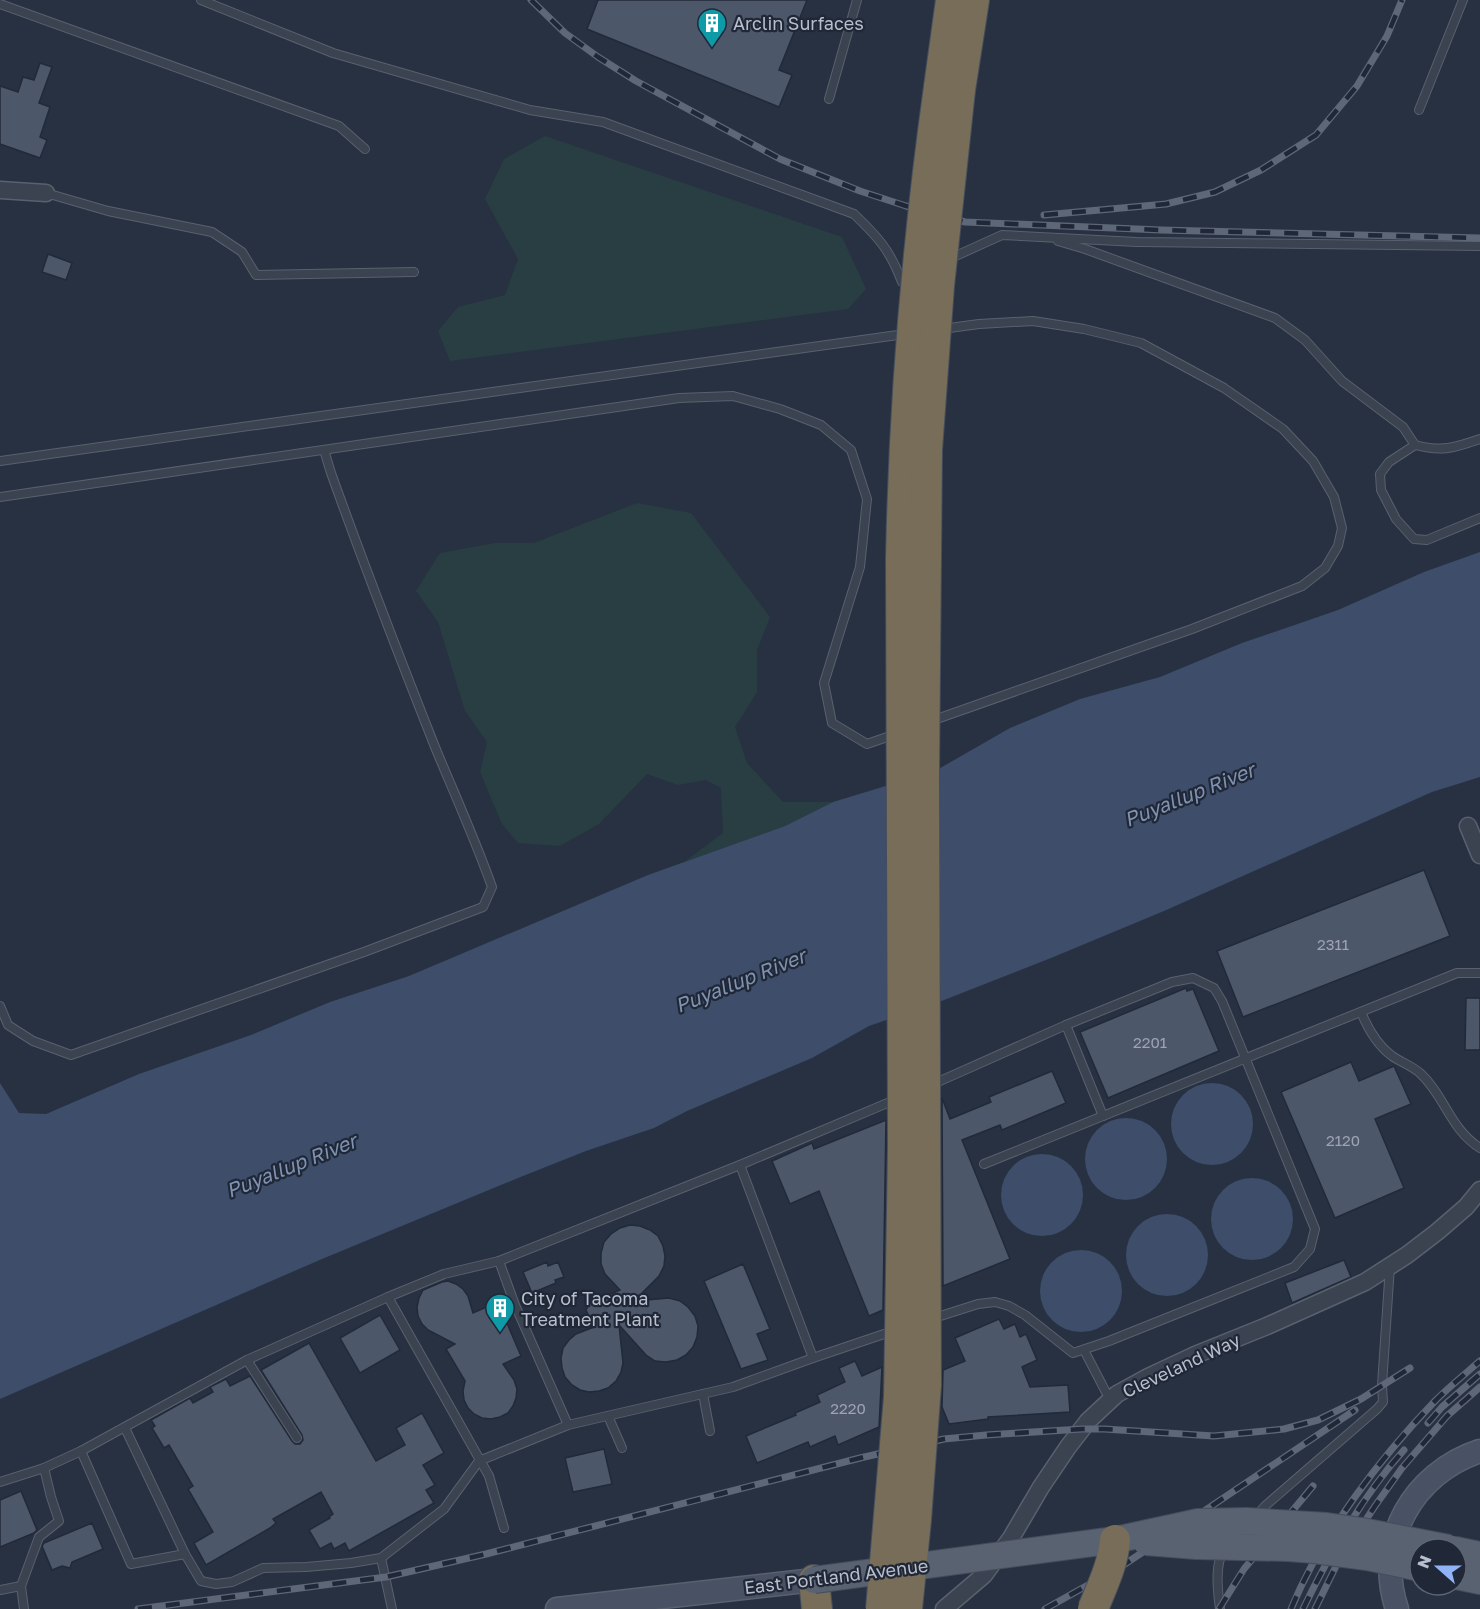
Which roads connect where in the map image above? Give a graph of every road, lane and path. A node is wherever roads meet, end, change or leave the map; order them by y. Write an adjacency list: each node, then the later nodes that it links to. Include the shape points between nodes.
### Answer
1 (201, 0): 13 (lane, via 333,53 530,110 603,122 854,214 894,260 902,282 1002,235)
2 (857, 0): 8 (lane)
3 (951, 0): 7 (highway)
4 (974, 0): 7 (highway)
5 (1463, 0): 9 (lane)
6 (0, 4): 10 (lane, via 339,126)
7 (949, 88): 69 (highway, bridge, via 919,251 903,478 899,1397); 70 (highway, bridge, via 927,450 926,1385)
8 (830, 99)
9 (1419, 110)
10 (364, 149)
11 (0, 190): 12 (street)
12 (46, 193): 15 (lane, via 108,211 212,232 242,252 256,275)
13 (1045, 237): 14 (lane, via 1137,242); 17 (lane, via 1275,318 1305,340 1342,381 1403,427)
14 (1480, 246)
15 (414, 272)
16 (1480, 439): 17 (lane, via 1455,448 1433,450)
17 (1415, 445): 21 (lane, via 1389,462 1380,474 1381,490 1396,519 1414,539 1427,540)
18 (324, 450): 19 (lane, via 680,398 733,396 821,425 851,450 867,499 860,567 824,683 832,723 867,744 1302,586 1325,568 1338,546 1342,528 1334,497 1312,461 1283,429 1224,388 1141,343 1033,321 979,324); 20 (lane); 25 (lane, via 379,603 492,887 483,907 71,1055 33,1041 8,1026)
19 (0, 461)
20 (0, 497)
21 (1480, 518)
22 (1468, 826): 23 (street)
23 (1480, 855)
24 (1480, 973): 26 (lane, via 1457,973)
25 (0, 1006)
26 (1361, 1012): 28 (lane); 30 (lane, via 1369,1032 1391,1056 1420,1072 1457,1128)
27 (1066, 1025): 28 (lane, via 1172,982 1193,978 1214,988); 29 (lane); 32 (lane)
28 (1245, 1059): 29 (lane); 39 (lane, via 1315,1229 1310,1249 1294,1267)
29 (1103, 1116): 31 (lane)
30 (1480, 1148)
31 (984, 1164)
32 (740, 1165): 34 (lane); 40 (lane)
33 (1480, 1190): 35 (street, Cleveland Way, via 1437,1232)
34 (499, 1261): 36 (lane, via 444,1274); 45 (lane)
35 (1390, 1266): 43 (street, Cleveland Way, via 1365,1282 1148,1377); 56 (lane, via 1383,1402 1265,1506)
36 (388, 1297): 41 (lane); 52 (lane)
37 (917, 1324): 39 (lane, via 994,1302 1025,1315 1073,1353)
38 (907, 1327): 40 (lane)
39 (1084, 1350): 43 (lane)
40 (813, 1358): 42 (lane)
41 (247, 1360): 46 (lane); 48 (lane)
42 (703, 1394): 44 (lane); 47 (lane)
43 (1110, 1400): 71 (street, Cleveland Way, via 1068,1447 984,1575)
44 (608, 1416): 45 (lane); 49 (lane)
45 (568, 1425): 52 (lane)
46 (125, 1428): 50 (lane); 60 (lane)
47 (710, 1431)
48 (297, 1438)
49 (622, 1448)
50 (81, 1451): 53 (lane); 60 (lane, via 131,1564)
51 (1480, 1451): 74 (street, via 1453,1462 1437,1474 1422,1487 1403,1517 1390,1558)
52 (479, 1461): 55 (lane, via 489,1476); 61 (lane, via 444,1509)
53 (44, 1468): 54 (lane); 63 (lane, via 59,1521 39,1537)
54 (0, 1482)
55 (504, 1528)
56 (1243, 1531)
57 (1236, 1539): 73 (lane, via 1221,1555 1217,1581)
58 (1116, 1540): 59 (main road, East Portland Avenue, bridge, via 1198,1522 1246,1521 1334,1527); 62 (main road, East Portland Avenue, bridge, via 1297,1548); 65 (main road, East Portland Avenue, bridge); 72 (highway, bridge, via 1110,1568)
59 (1408, 1541)
60 (185, 1554): 61 (lane, via 201,1581 216,1584 232,1582 263,1568)
61 (381, 1558): 67 (lane)
62 (1408, 1566)
63 (21, 1586): 64 (lane); 66 (lane)
64 (0, 1590)
65 (809, 1590): 68 (street, East Portland Avenue)
66 (24, 1609)
67 (392, 1609)
68 (557, 1609)
69 (880, 1609)
70 (907, 1609)
71 (944, 1609)
72 (1093, 1609)
73 (1220, 1609)
74 (1397, 1609)

